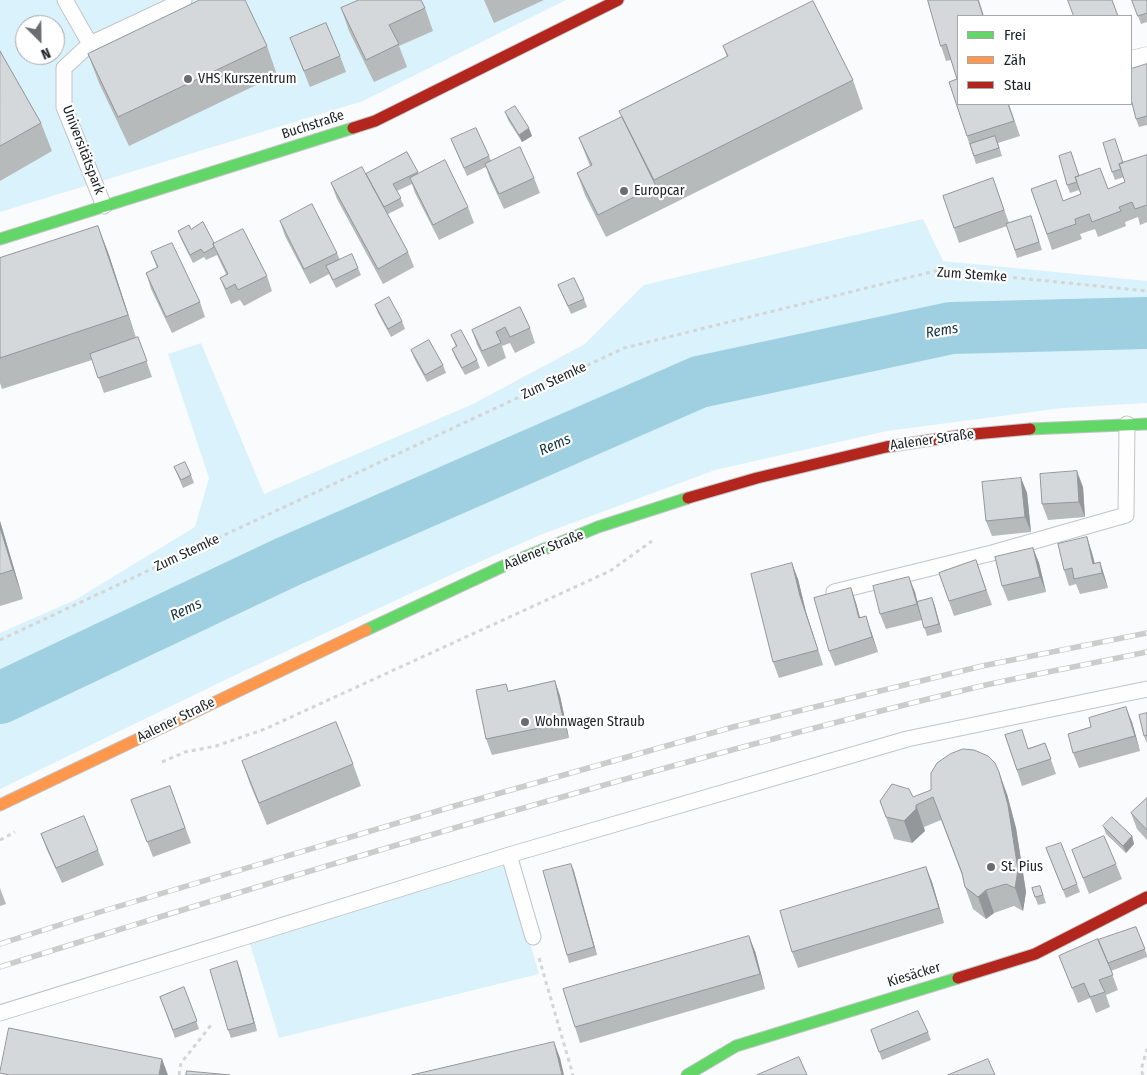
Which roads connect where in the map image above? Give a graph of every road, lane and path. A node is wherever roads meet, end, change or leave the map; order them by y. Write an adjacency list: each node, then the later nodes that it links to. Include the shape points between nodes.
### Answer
1 (65, 0): 4 (lane)
2 (184, 0): 4 (lane, Universitätspark)
3 (618, 0): 7 (main road, Buchstraße, via 376,121)
4 (90, 44): 7 (lane, Universitätspark, via 64,68 64,107)
5 (1147, 61): 6 (street)
6 (1132, 65)
7 (104, 206): 8 (main road, Buchstraße)
8 (0, 239)
9 (1147, 291): 14 (path, Zum Stemke, via 939,270 624,348)
10 (1127, 424): 11 (main road, Aalener Straße); 13 (lane, via 1126,515 992,554); 17 (main road, Aalener Straße, via 963,435 886,446 685,498 606,524 416,606)
11 (1147, 424)
12 (654, 540): 16 (path, via 610,571 265,729 216,746)
13 (834, 592)
14 (0, 640)
15 (1147, 689): 18 (lane, via 907,739)
16 (185, 752)
17 (0, 805)
18 (509, 856): 20 (lane); 21 (lane)
19 (1147, 897): 26 (main road, Kiesäcker, via 1035,954 736,1046)
20 (533, 937): 25 (path)
21 (0, 1013)
22 (212, 1024): 24 (path, via 181,1063)
23 (1147, 1049): 27 (path, via 1141,1070)
24 (180, 1075)
25 (573, 1075)
26 (687, 1075)
27 (1143, 1075)

